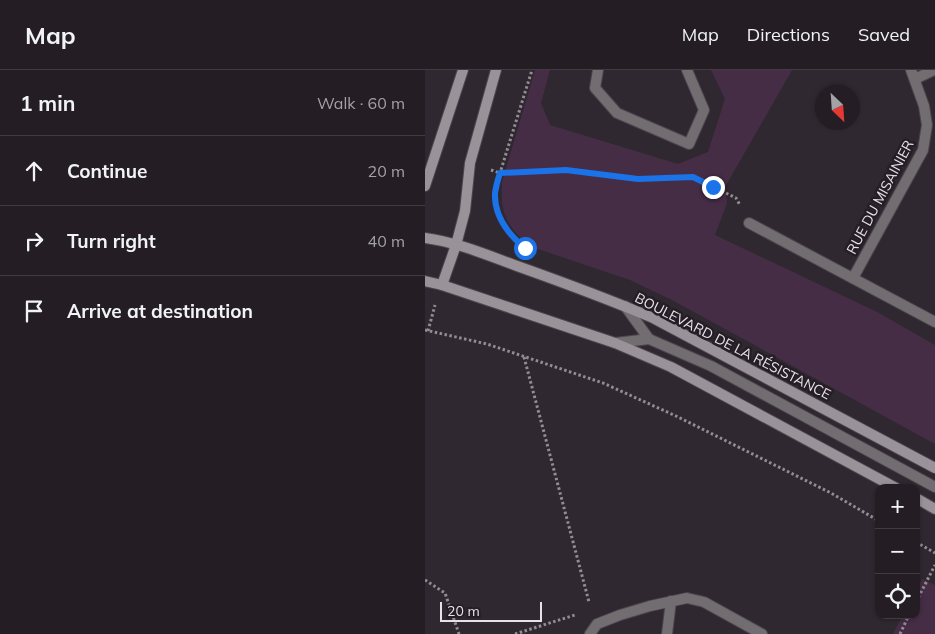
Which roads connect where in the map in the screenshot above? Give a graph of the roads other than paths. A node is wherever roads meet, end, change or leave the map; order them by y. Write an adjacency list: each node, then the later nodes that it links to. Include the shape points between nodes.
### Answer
1 (463, 70): 7 (main road)
2 (496, 70): 10 (main road, via 470,163 465,211)
3 (598, 70): 4 (street, via 595,88 617,113 689,144 704,110)
4 (687, 70)
5 (934, 70): 6 (street)
6 (913, 74): 11 (street, RUE DU MISAINIER, via 927,125 923,150)
7 (425, 186)
8 (749, 223): 11 (street)
9 (425, 238): 10 (main road, BOULEVARD DE LA RÉSISTANCE)
10 (456, 245): 13 (main road); 14 (main road, BOULEVARD DE LA RÉSISTANCE)
11 (853, 278): 15 (street)
12 (425, 282): 13 (main road)
13 (442, 285): 17 (main road)
14 (625, 306): 16 (street); 18 (main road, BOULEVARD DE LA RÉSISTANCE)
15 (935, 322)
16 (649, 339): 17 (street); 20 (street, via 711,366)
17 (615, 343): 19 (main road, via 671,367)
18 (935, 468)
19 (889, 484)
20 (935, 487)
21 (920, 500): 22 (main road)
22 (935, 508)
23 (671, 601): 24 (street, via 597,624); 25 (street); 26 (street, via 687,598 703,602)
24 (590, 634)
25 (667, 634)
26 (762, 634)

